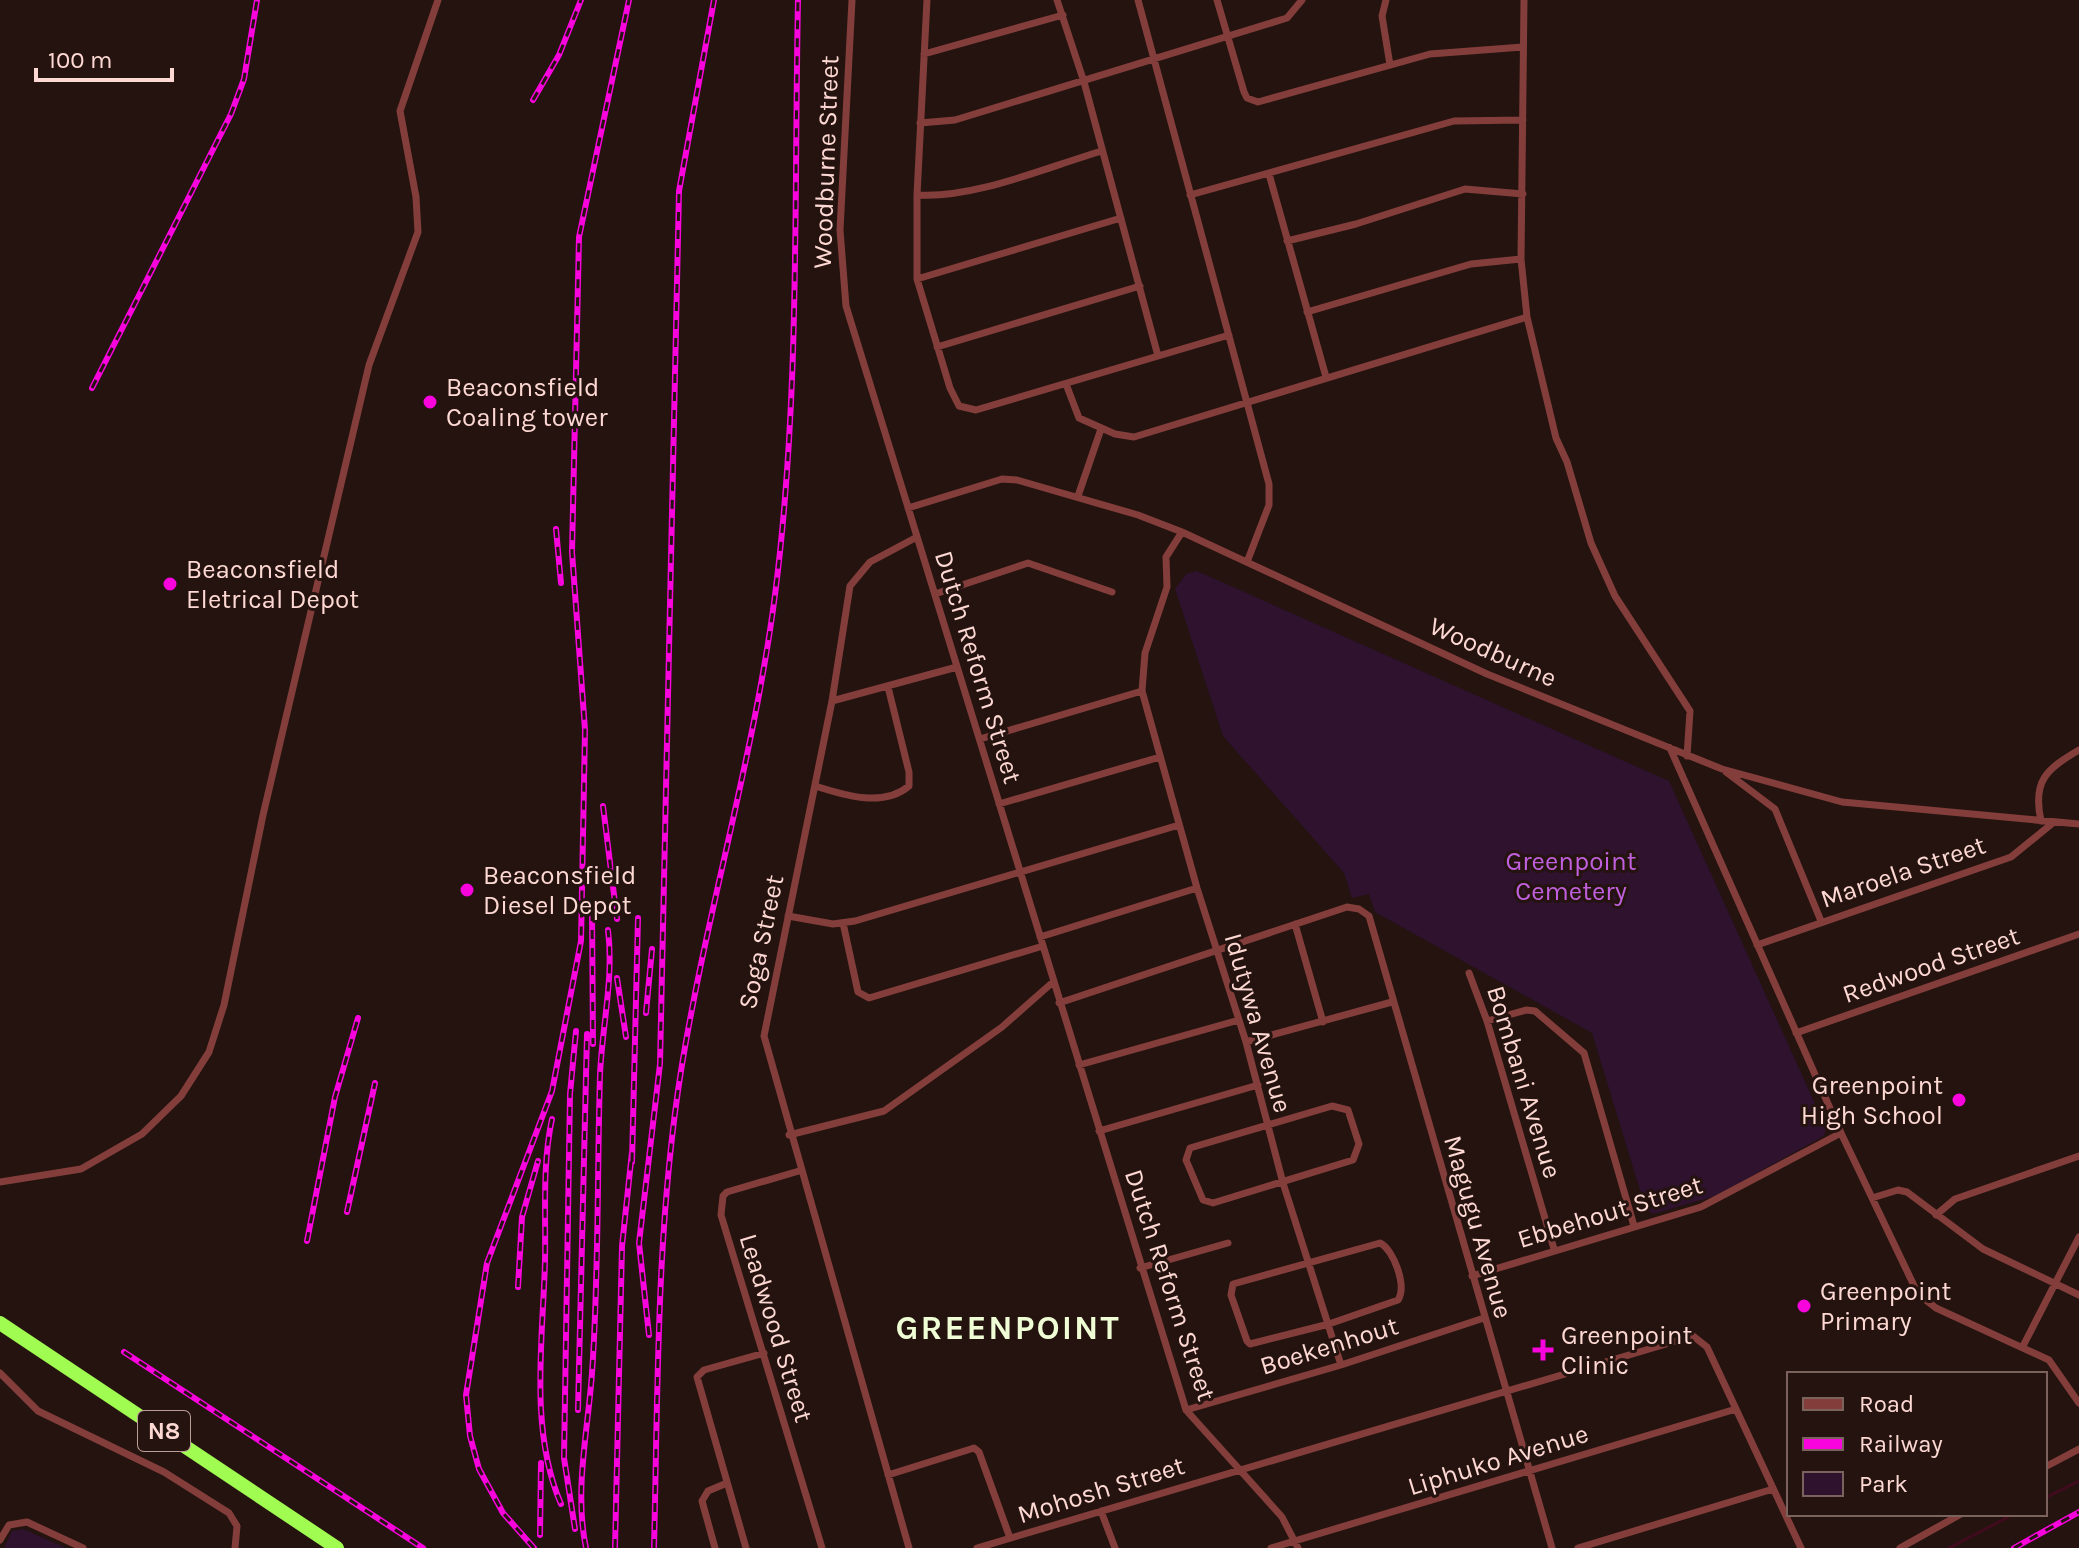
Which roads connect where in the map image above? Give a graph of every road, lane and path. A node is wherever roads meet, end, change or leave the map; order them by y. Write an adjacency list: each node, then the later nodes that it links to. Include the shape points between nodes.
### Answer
1 (438, 0): 89 (street, via 400,111 418,232 369,365 213,1040 181,1096 142,1134 81,1169)
2 (852, 0): 39 (street, Woodburne Street, via 840,230 843,289)
3 (927, 0): 13 (street)
4 (1057, 0): 10 (street)
5 (1138, 0): 14 (street)
6 (1217, 0): 11 (street)
7 (1302, 0): 11 (street, via 1287,18)
8 (1386, 0): 15 (street, via 1382,16)
9 (1524, 0): 12 (street)
10 (1063, 15): 13 (street); 16 (street)
11 (1229, 37): 14 (street); 15 (street, via 1244,92 1258,102)
12 (1523, 47): 15 (street, via 1452,50); 17 (street)
13 (924, 54): 18 (street)
14 (1155, 61): 16 (street); 23 (street)
15 (1390, 65)
16 (1084, 82): 18 (street, via 955,120); 19 (street)
17 (1523, 120): 20 (street, via 1454,121); 21 (street)
18 (920, 123): 22 (street)
19 (1102, 151): 22 (street, via 943,196); 24 (street)
20 (1269, 174): 23 (street); 25 (street)
21 (1523, 194): 25 (street, via 1465,189); 26 (street)
22 (917, 195): 27 (street)
23 (1190, 195): 31 (street)
24 (1121, 218): 27 (street); 28 (street)
25 (1287, 241): 29 (street)
26 (1521, 259): 29 (street, via 1471,264); 30 (street)
27 (917, 279): 32 (street)
28 (1140, 286): 32 (street); 33 (street)
29 (1307, 312): 34 (street)
30 (1527, 317): 34 (street); 52 (street, via 1556,438 1591,543 1620,605 1690,711)
31 (1229, 335): 33 (street); 36 (street)
32 (937, 347): 35 (street, via 954,398 969,411)
33 (1158, 356): 35 (street)
34 (1326, 377): 36 (street)
35 (1066, 384): 37 (street, via 1075,413)
36 (1248, 405): 37 (street, via 1134,437); 42 (street, via 1270,498)
37 (1101, 429): 38 (street)
38 (1078, 496): 39 (street, Woodburne, via 1002,479); 40 (street, Woodburne)
39 (908, 508): 41 (street, Dutch Reform Street)
40 (1182, 532): 42 (street, Woodburne); 47 (street, via 1166,557 1167,587 1145,653)
41 (917, 537): 44 (street, Dutch Reform Street); 48 (street, Soga Street, via 870,562 854,578)
42 (1247, 562): 50 (street, Woodburne, via 1487,674)
43 (1112, 592): 44 (street, via 1028,563)
44 (935, 594): 45 (street, Dutch Reform Street)
45 (957, 667): 46 (street); 49 (street, Dutch Reform Street)
46 (888, 687): 48 (street); 55 (street, via 909,786 861,799)
47 (1142, 691): 49 (street); 53 (street, Idutywa Avenue)
48 (832, 701): 55 (street, Soga Street)
49 (980, 739): 56 (street, Dutch Reform Street)
50 (1670, 748): 52 (street, Woodburne); 69 (street)
51 (2079, 750): 57 (street, via 2043,777 2037,805)
52 (1687, 756): 54 (street, Woodburne)
53 (1160, 757): 56 (street); 60 (street, Idutywa Avenue)
54 (1722, 769): 57 (street, Woodburne, via 1842,802); 64 (street, via 1775,809)
55 (815, 786): 63 (street, Soga Street)
56 (999, 804): 61 (street, Dutch Reform Street)
57 (2041, 821): 58 (street, Woodburne)
58 (2054, 822): 59 (street, Woodburne); 64 (street, Maroela Street, via 2011,857)
59 (2079, 824)
60 (1179, 825): 61 (street); 62 (street, Idutywa Avenue)
61 (1019, 871): 65 (street); 68 (street, Dutch Reform Street)
62 (1197, 888): 68 (street); 71 (street, Idutywa Avenue)
63 (788, 916): 65 (street); 86 (street, Soga Street, via 764,1036)
64 (1821, 921): 69 (street, Maroela Street)
65 (843, 923): 70 (street, via 858,992 869,998)
66 (1295, 924): 71 (street); 74 (street, Magugu Avenue, via 1347,907 1369,916); 78 (street)
67 (2079, 934): 79 (street, Redwood Street)
68 (1040, 937): 70 (street, Dutch Reform Street)
69 (1757, 945): 79 (street)
70 (1043, 946): 73 (street, Dutch Reform Street)
71 (1217, 953): 75 (street); 76 (street, Idutywa Avenue)
72 (1469, 973): 77 (street, Bombani Avenue)
73 (1053, 982): 75 (street, Dutch Reform Street); 86 (street, via 1002,1027 884,1111)
74 (1392, 1002): 78 (street); 99 (street, Magugu Avenue)
75 (1059, 1003): 81 (street, Dutch Reform Street)
76 (1239, 1020): 80 (street, Idutywa Avenue); 81 (street)
77 (1487, 1021): 93 (street, via 1531,1010 1580,1046); 96 (street, Bombani Avenue)
78 (1323, 1022): 80 (street)
79 (1796, 1033): 85 (street)
80 (1246, 1042): 82 (street, Idutywa Avenue)
81 (1079, 1065): 84 (street, Dutch Reform Street)
82 (1258, 1085): 83 (street, Idutywa Avenue); 84 (street)
83 (1266, 1126): 90 (street, Idutywa Avenue); 90 (street, via 1341,1106 1348,1110 1359,1144 1349,1163); 90 (street, via 1190,1148 1186,1160 1209,1204)
84 (1099, 1131): 98 (street, Dutch Reform Street)
85 (1841, 1133): 91 (street); 93 (street, Ebbehout Street, via 1717,1201)
86 (789, 1135): 88 (street, Soga Street)
87 (2079, 1156): 92 (street, via 1955,1199)
88 (799, 1171): 106 (street, Leadwood Street, via 727,1192 722,1201 721,1215); 117 (street, Soga Street)
89 (0, 1182)
90 (1283, 1183): 97 (street, Idutywa Avenue)
91 (1872, 1198): 92 (street, via 1902,1190); 105 (street, via 1918,1294 1936,1308)
92 (1936, 1215): 100 (street, via 1983,1249)
93 (1634, 1226): 96 (street, Ebbehout Street)
94 (2079, 1237): 100 (street)
95 (1228, 1243): 98 (street)
96 (1554, 1249): 99 (street, Ebbehout Street)
97 (1307, 1262): 104 (street, Idutywa Avenue); 104 (street, via 1377,1242 1391,1251 1401,1297); 104 (street, via 1233,1284 1231,1295 1243,1336 1250,1344)
98 (1140, 1268): 112 (street, Dutch Reform Street)
99 (1472, 1276): 102 (street, Magugu Avenue)
100 (2054, 1284): 101 (street); 105 (street)
101 (2079, 1295)
102 (1484, 1318): 107 (street, Boekenhout); 109 (street, Magugu Avenue)
103 (0, 1323): 129 (highway, N8)
104 (1329, 1324): 107 (street, Idutywa Avenue)
105 (2023, 1346): 110 (street, via 2049,1360)
106 (764, 1353): 118 (street, via 704,1370 697,1377); 132 (street, Leadwood Street)
107 (1341, 1365): 112 (street, Boekenhout)
108 (0, 1373): 128 (street, via 38,1411 164,1472 229,1513 237,1526)
109 (1505, 1390): 111 (street, via 1693,1336 1707,1347); 115 (street); 116 (street, Magugu Avenue)
110 (2079, 1403)
111 (1736, 1409): 116 (street, Liphuko Avenue); 119 (street)
112 (1186, 1410): 115 (street, Dutch Reform Street)
113 (2079, 1449): 114 (street)
114 (2047, 1466)
115 (1237, 1469): 122 (street, Mohosh Street); 126 (street, Dutch Reform Street, via 1282,1517)
116 (1530, 1473): 126 (street, Liphuko Avenue); 137 (street, Magugu Avenue)
117 (888, 1475): 124 (street, via 974,1448); 133 (street, Soga Street)
118 (727, 1483): 130 (street, via 708,1491 702,1501); 131 (street)
119 (1773, 1489): 121 (street); 138 (street)
120 (1787, 1496): 121 (street)
121 (1779, 1500): 139 (street)
122 (1101, 1511): 124 (street, Mohosh Street); 135 (street)
123 (1957, 1516): 140 (street)
124 (1010, 1538): 134 (street, Mohosh Street)
125 (0, 1540): 127 (street, via 9,1525 22,1521)
126 (1297, 1544): 136 (street, Liphuko Avenue)
127 (83, 1548)
128 (235, 1548)
129 (337, 1548)
130 (715, 1548)
131 (746, 1548)
132 (822, 1548)
133 (909, 1548)
134 (977, 1548)
135 (1115, 1548)
136 (1271, 1548)
137 (1552, 1548)
138 (1578, 1548)
139 (1801, 1548)
140 (1900, 1548)

